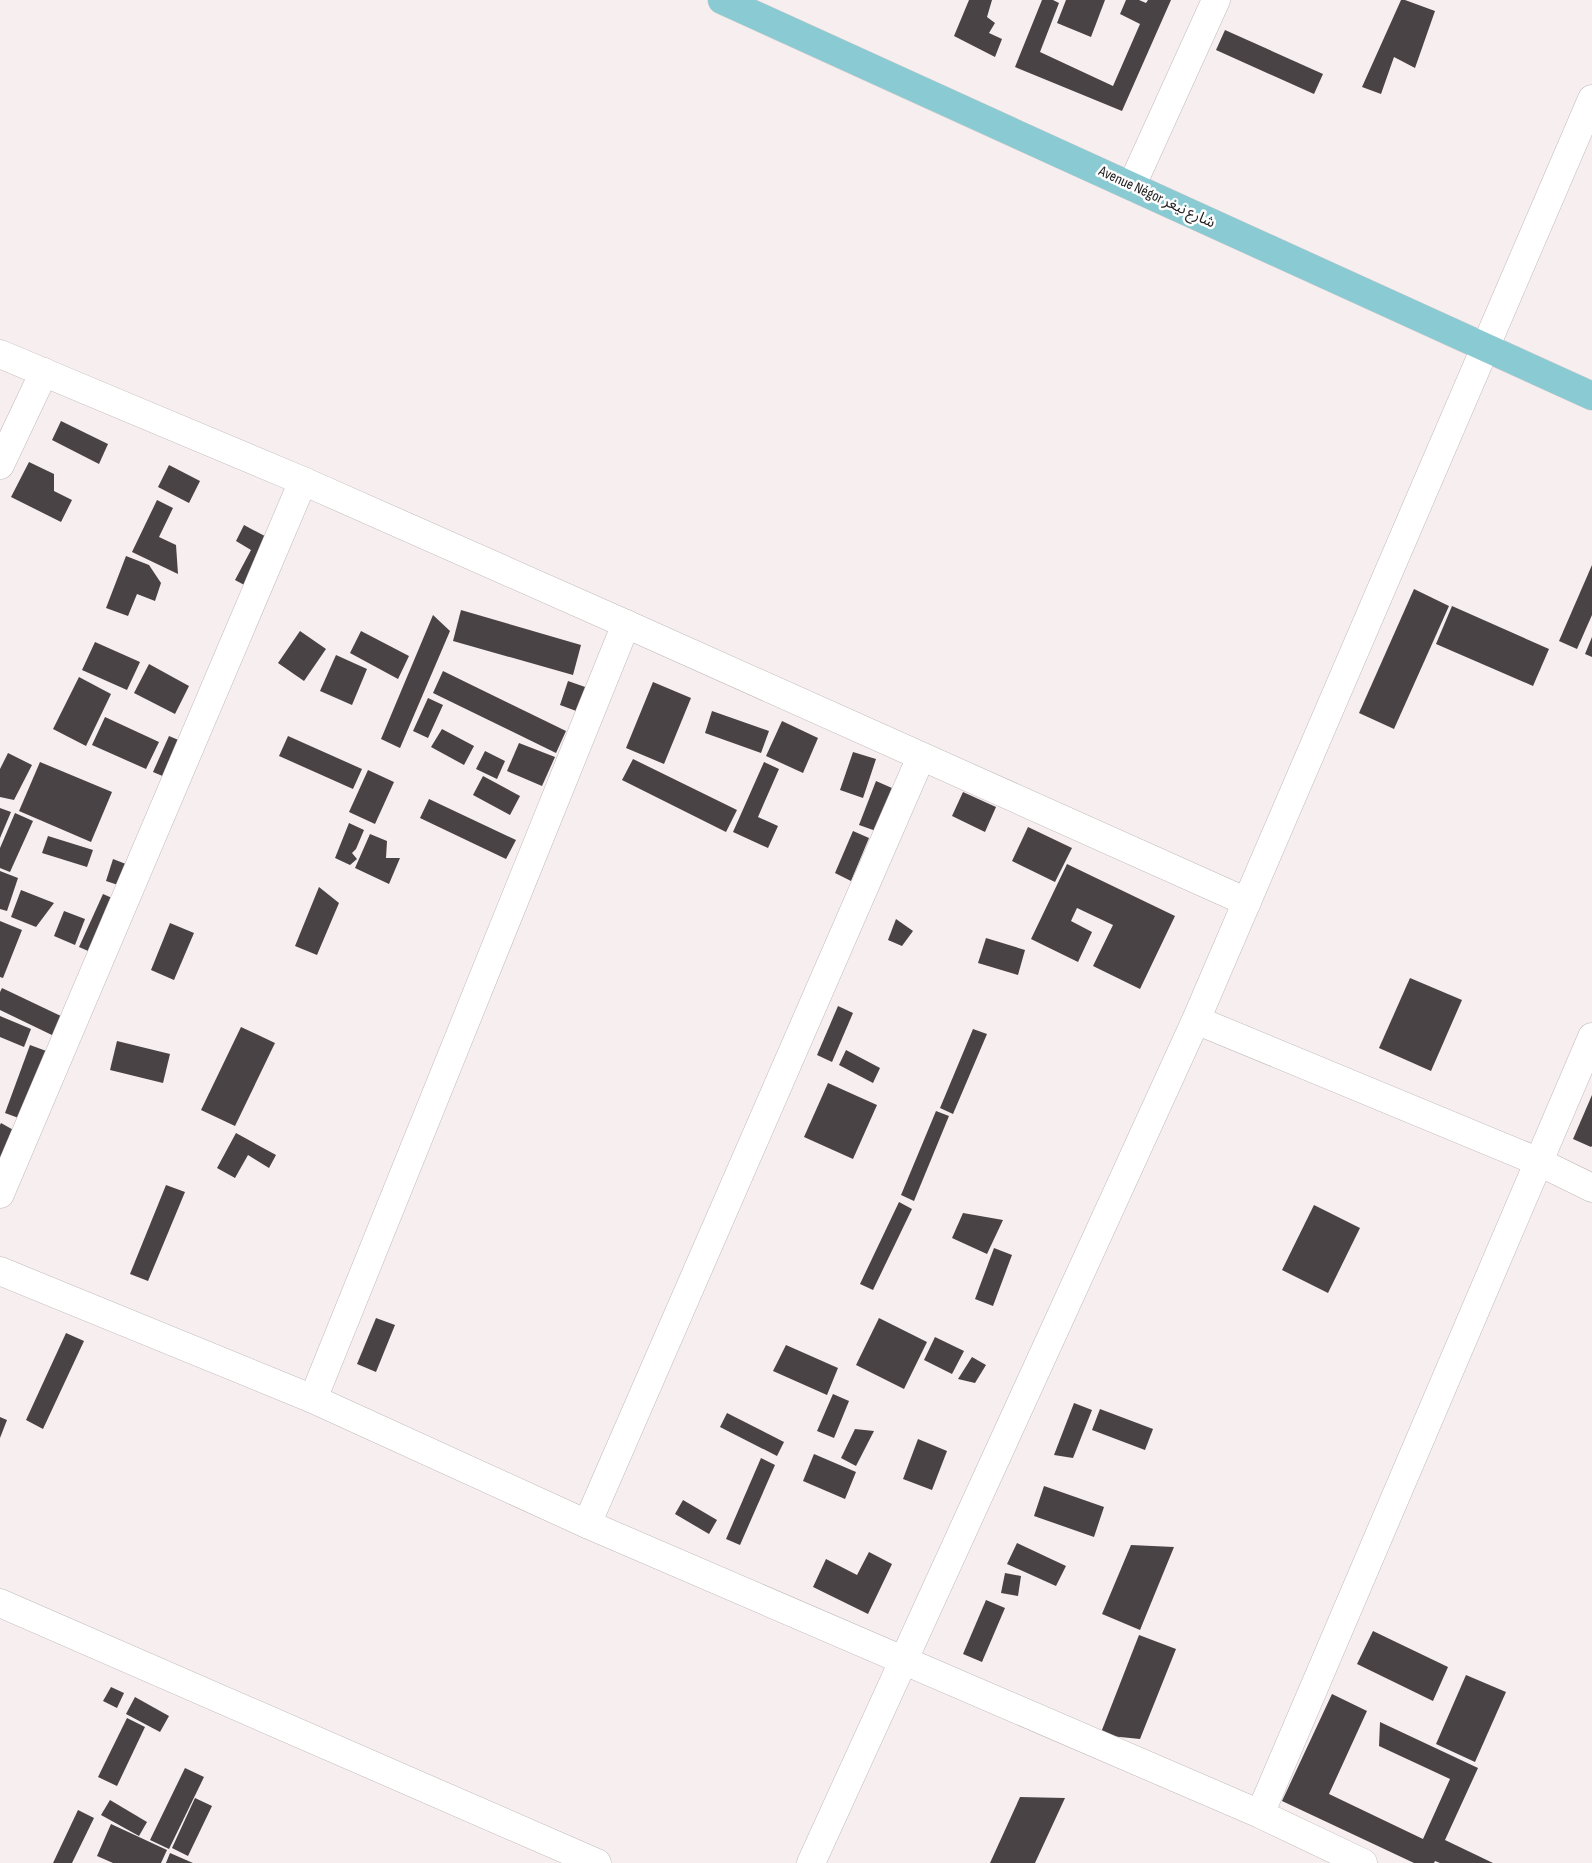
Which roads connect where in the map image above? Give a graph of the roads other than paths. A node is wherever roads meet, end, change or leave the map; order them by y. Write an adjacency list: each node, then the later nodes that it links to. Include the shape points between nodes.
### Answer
1 (722, 0): 4 (main road, Avenue Négor شارع نيغر)
2 (1216, 0): 4 (street)
3 (1592, 99): 5 (street)
4 (1132, 185): 5 (main road, Avenue Négor شارع نيغر)
5 (1484, 347): 8 (main road, Avenue Négor شارع نيغر); 13 (street)
6 (0, 354): 7 (street)
7 (44, 372): 9 (street); 10 (street)
8 (1592, 396)
9 (0, 465)
10 (303, 482): 11 (street); 18 (street)
11 (626, 624): 12 (street); 20 (street)
12 (921, 757): 13 (street); 21 (street)
13 (1247, 902): 14 (street)
14 (1196, 1020): 16 (street); 23 (street)
15 (1592, 1037): 16 (street)
16 (1539, 1162): 17 (street); 24 (street)
17 (1592, 1188)
18 (0, 1194)
19 (0, 1271): 20 (street)
20 (313, 1399): 21 (street)
21 (587, 1524): 23 (street)
22 (0, 1603): 25 (street)
23 (903, 1660): 24 (street); 26 (street)
24 (1260, 1814): 27 (street)
25 (597, 1863)
26 (811, 1863)
27 (1363, 1863)

